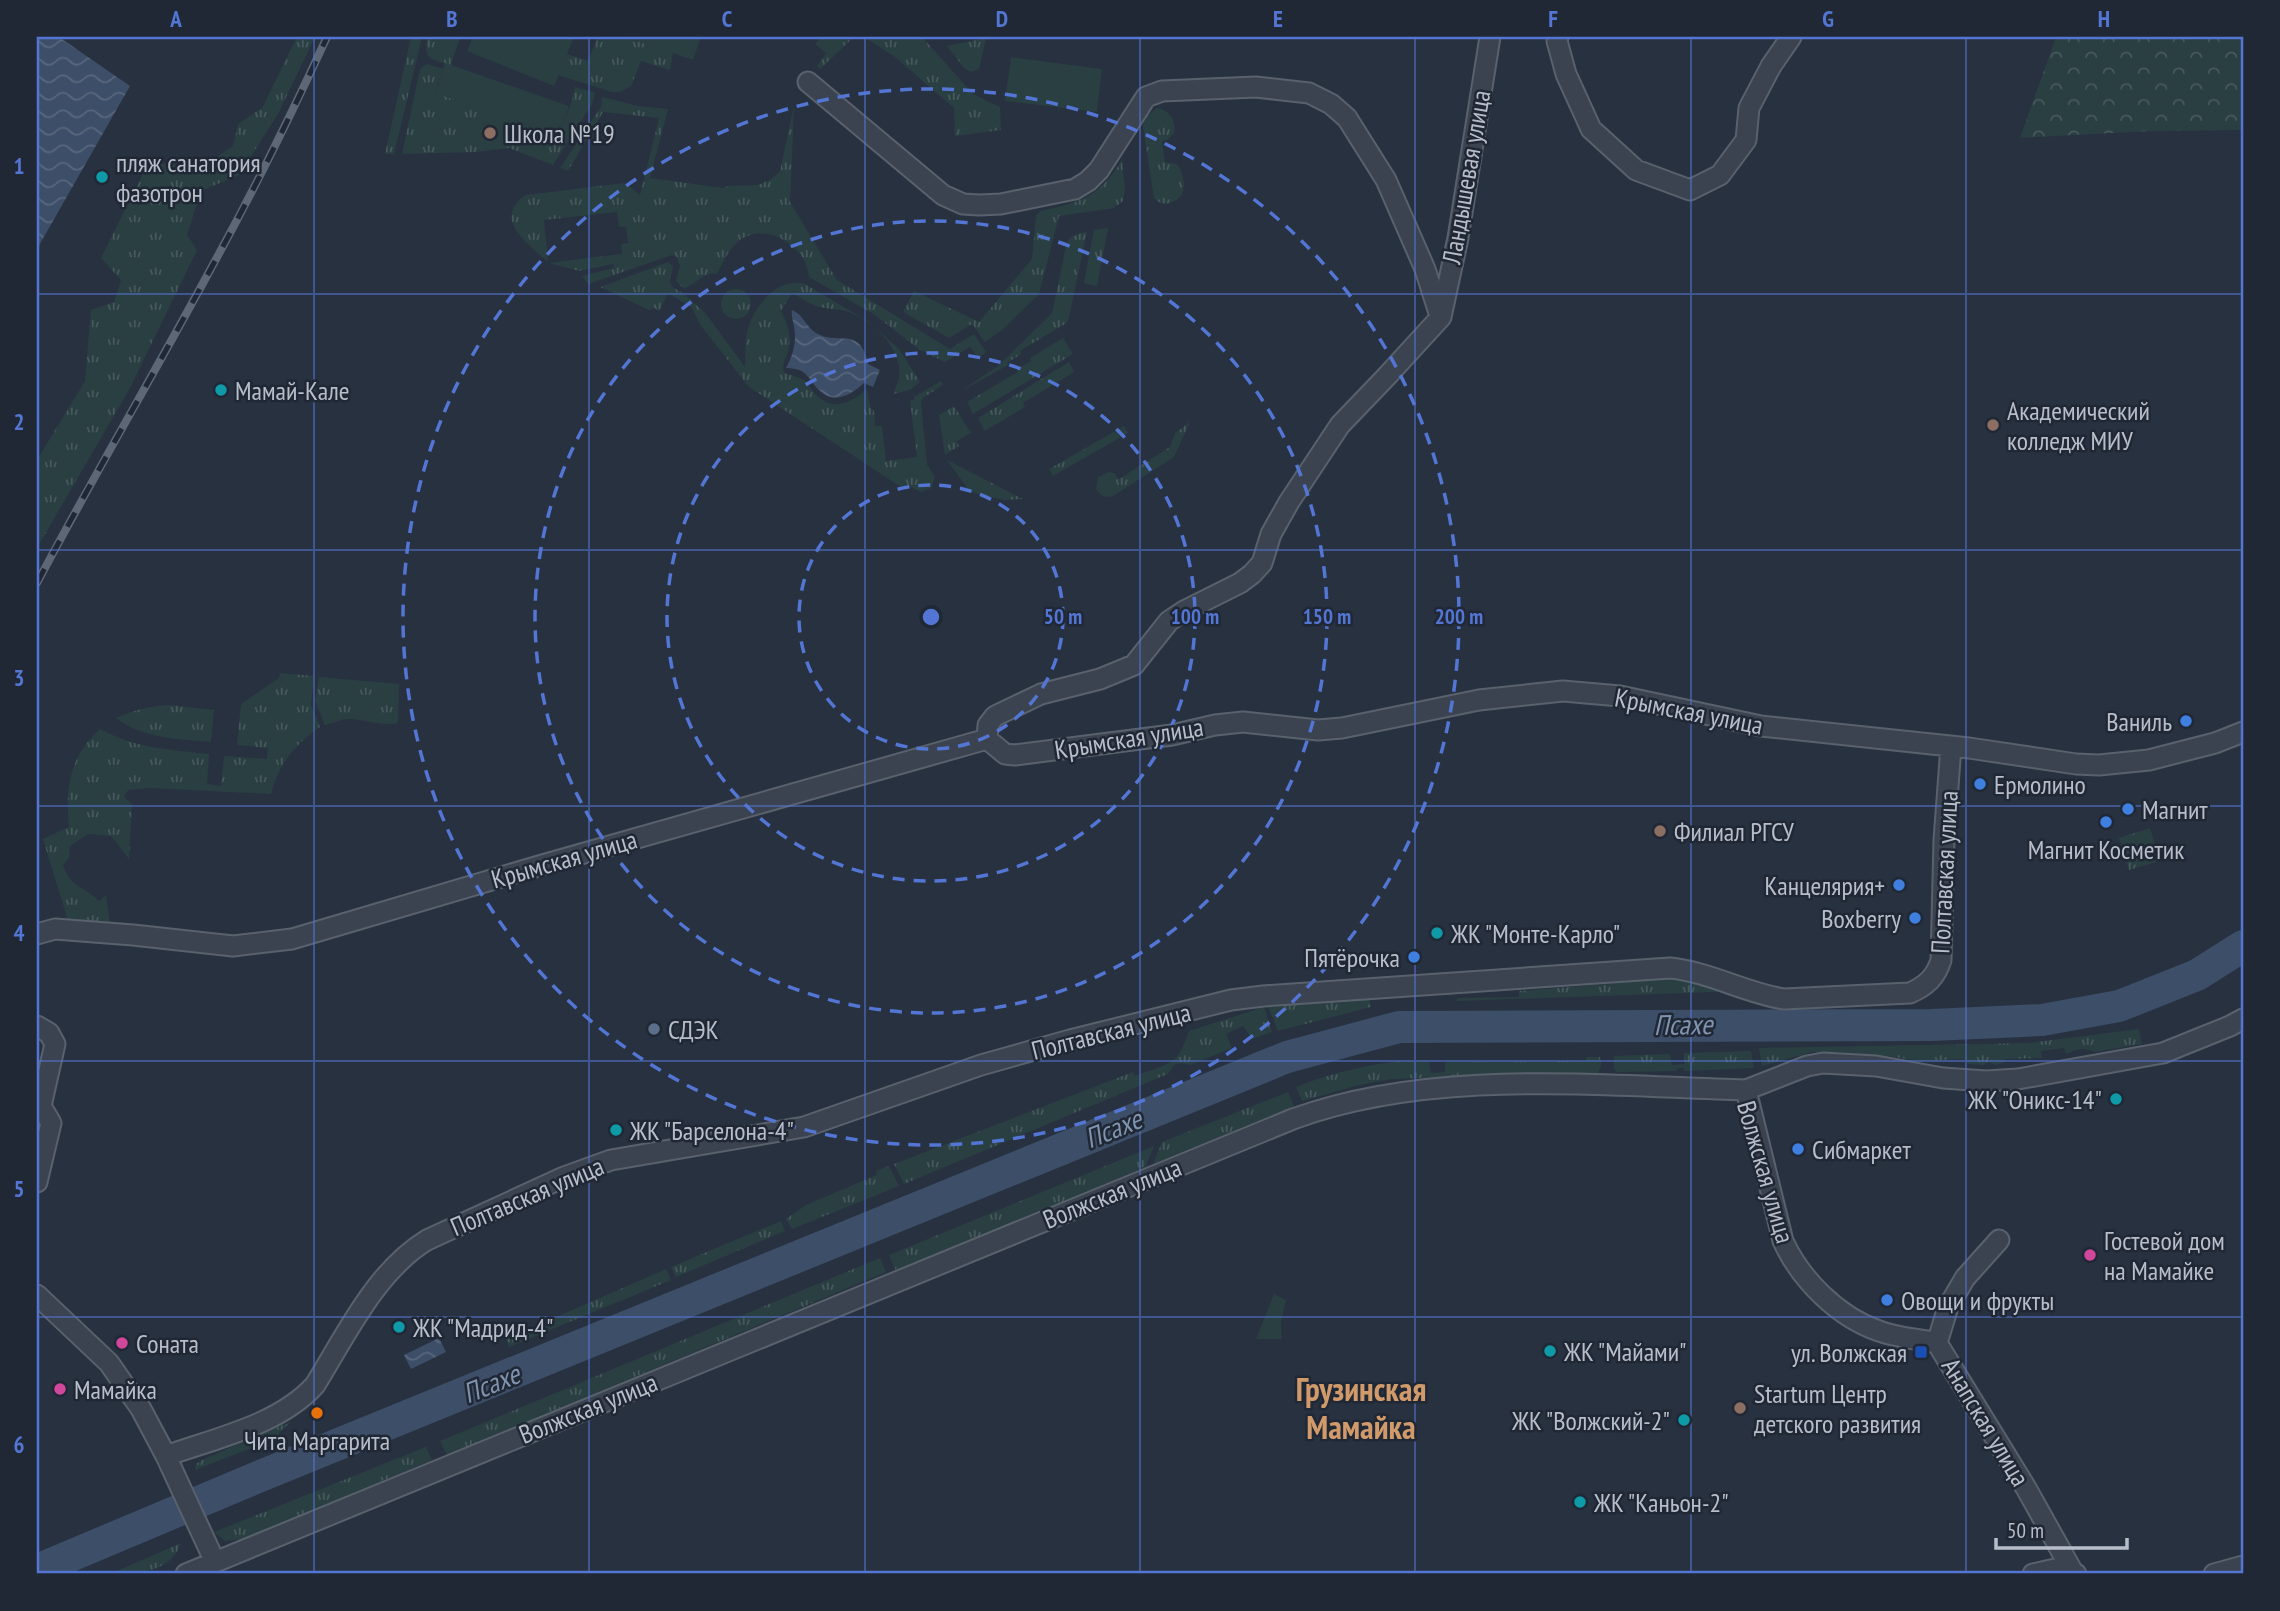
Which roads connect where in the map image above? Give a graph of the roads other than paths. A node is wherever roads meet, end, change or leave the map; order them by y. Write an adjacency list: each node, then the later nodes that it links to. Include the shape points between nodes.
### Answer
1 (1490, 37): 5 (street, Ландышевая улица)
2 (1558, 37): 3 (street, via 1566,74 1591,129 1636,170 1690,190 1720,175 1746,140 1749,108)
3 (1791, 37)
4 (808, 82): 5 (street, Ландышевая улица, via 943,195 979,205 1075,189 1088,181 1146,97 1162,91 1256,87 1309,93 1347,118 1386,180)
5 (1441, 317): 7 (street, via 1340,425 1289,502 1271,534 1262,563 1252,574 1169,621 1134,665 1041,694 995,716 988,725)
6 (2243, 732): 8 (street, Крымская улица, via 2149,760 2099,765)
7 (987, 740): 8 (street, Крымская улица, via 1005,754 1015,755 1243,722 1342,728 1479,700 1563,691 1620,696 1761,726); 9 (street, Крымская улица, via 292,939 233,946 55,929)
8 (1951, 746): 17 (street, Полтавская улица, via 1941,960 1937,973 1924,987 1910,993 1784,999 1692,970 1670,968 1241,999 981,1065 804,1127 611,1160 564,1177 410,1251 389,1270 304,1398 265,1420)
9 (37, 934)
10 (2243, 1019): 12 (street, via 2163,1053 2018,1079 1943,1078 1876,1066 1823,1063)
11 (37, 1026): 13 (street, via 49,1032 55,1044 41,1106 51,1123)
12 (1746, 1090): 16 (street, Волжская улица, via 1783,1241 1802,1274 1846,1314 1879,1331); 18 (street, Волжская улица, via 1452,1086 1405,1091 1308,1114)
13 (37, 1182)
14 (1999, 1240): 16 (street, via 1965,1278 1948,1307)
15 (37, 1295): 17 (street, via 109,1363)
16 (1937, 1343): 22 (street, Анапская улица)
17 (166, 1456): 18 (street)
18 (215, 1562): 20 (street, Волжская улица)
19 (2243, 1566): 23 (street)
20 (186, 1574)
21 (2033, 1574): 22 (street, via 2055,1569)
22 (2074, 1574)
23 (2214, 1574)

